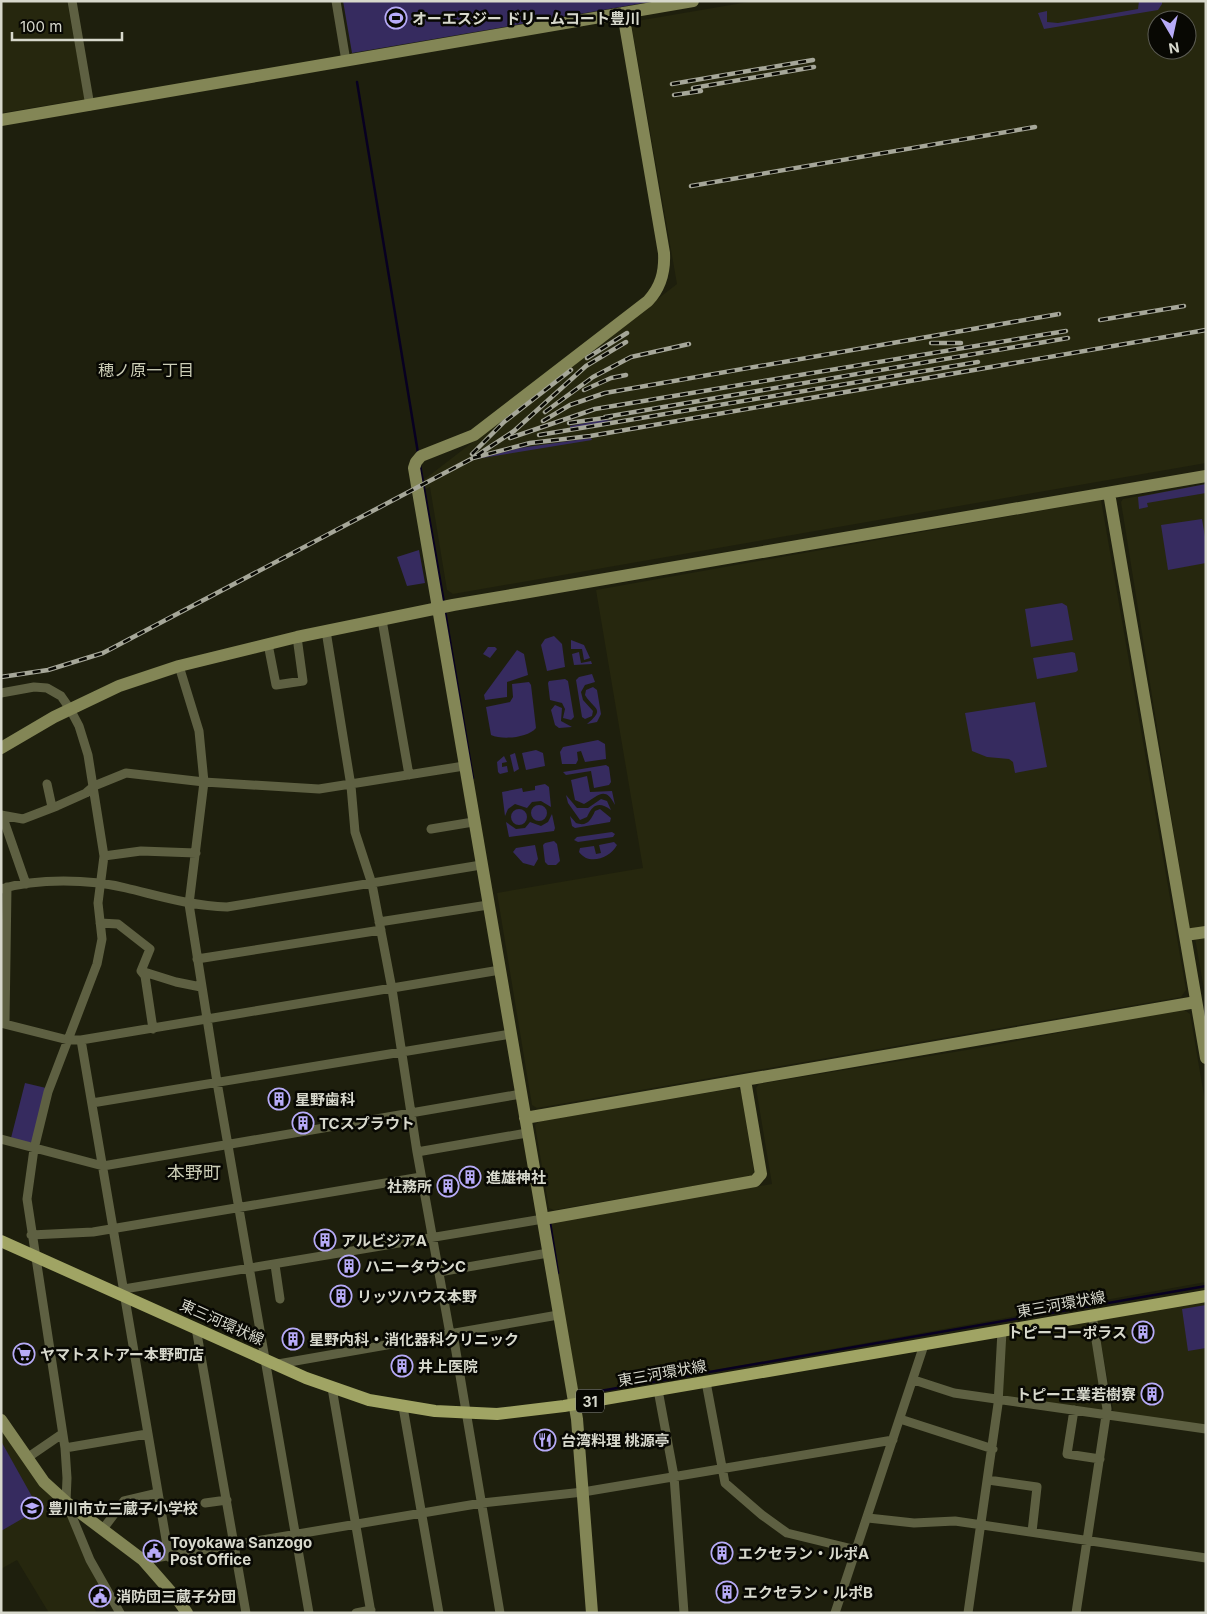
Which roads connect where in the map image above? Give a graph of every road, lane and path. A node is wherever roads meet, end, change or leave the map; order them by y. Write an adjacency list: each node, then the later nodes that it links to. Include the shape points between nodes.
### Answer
1 (72, 1): 6 (street)
2 (336, 1): 5 (street)
3 (693, 1): 4 (street)
4 (623, 13): 5 (street); 10 (street, via 664,253 661,281 648,301 474,435 431,451 416,462 414,476)
5 (346, 61): 6 (street)
6 (90, 106): 7 (street)
7 (1, 120)
8 (1206, 476): 9 (street)
9 (1109, 493): 10 (street); 41 (street)
10 (437, 608): 11 (street); 19 (street)
11 (382, 620): 12 (street); 20 (street)
12 (326, 631): 13 (street); 24 (street)
13 (297, 637): 14 (street); 14 (street, via 303,681 276,686)
14 (268, 644): 15 (street)
15 (179, 666): 17 (street, via 119,686); 21 (street, via 199,731)
16 (1, 693): 17 (street, via 47,688 61,696)
17 (70, 709): 18 (street); 23 (street, via 79,726)
18 (1, 748)
19 (464, 766): 20 (street); 27 (street)
20 (409, 776): 24 (street)
21 (204, 782): 23 (street, via 126,773); 24 (street, via 319,789); 29 (street)
22 (48, 784): 25 (street)
23 (94, 786): 25 (street, via 86,793); 30 (street)
24 (352, 786): 34 (street, via 355,832)
25 (52, 807): 26 (street, via 22,819)
26 (2, 815): 32 (street)
27 (473, 822): 28 (street); 31 (street)
28 (431, 829)
29 (196, 853): 30 (street, via 141,851); 36 (street)
30 (104, 856): 33 (street)
31 (481, 865): 34 (street); 37 (street)
32 (26, 884): 33 (street, via 78,881); 35 (street)
33 (99, 884): 36 (street); 38 (street)
34 (372, 884): 36 (street, via 227,907); 39 (street)
35 (4, 888): 49 (street)
36 (189, 904): 42 (street)
37 (488, 905): 39 (street); 43 (street)
38 (100, 922): 44 (street, via 118,924 150,949); 52 (street, via 102,939 97,964)
39 (380, 926): 42 (street); 46 (street)
40 (1206, 932): 41 (street)
41 (1185, 935): 47 (street)
42 (197, 959): 45 (street)
43 (500, 970): 46 (street); 51 (street)
44 (141, 971): 45 (street); 50 (street, via 145,976)
45 (202, 987): 48 (street)
46 (392, 989): 48 (street); 54 (street)
47 (1196, 1002): 55 (street); 56 (street)
48 (207, 1019): 50 (street); 57 (street)
49 (3, 1023): 52 (street)
50 (153, 1028): 53 (street)
51 (511, 1034): 54 (street); 58 (street)
52 (68, 1040): 53 (street); 65 (street, via 48,1092)
53 (81, 1040): 59 (street)
54 (402, 1051): 57 (street); 60 (street)
55 (1206, 1058)
56 (745, 1080): 61 (street); 70 (street, via 761,1174 755,1181)
57 (217, 1082): 59 (street); 64 (street)
58 (520, 1094): 60 (street); 61 (street)
59 (92, 1103): 67 (street)
60 (411, 1115): 64 (street); 66 (street)
61 (524, 1118): 62 (street)
62 (527, 1133): 66 (street); 70 (street)
63 (1, 1140): 65 (street)
64 (229, 1144): 67 (street); 69 (street)
65 (34, 1149): 67 (street); 72 (street, via 27,1200)
66 (417, 1152): 68 (street)
67 (103, 1166): 71 (street)
68 (421, 1177): 69 (street); 73 (street)
69 (239, 1207): 71 (street); 78 (street)
70 (543, 1219): 73 (street); 75 (street)
71 (114, 1228): 72 (street); 80 (street)
72 (31, 1235): 76 (street)
73 (433, 1238): 77 (street); 79 (street)
74 (1, 1241): 76 (main road, 東三河環状線 / 31)
75 (548, 1253): 79 (street); 83 (street)
76 (35, 1256): 80 (main road, 東三河環状線 / 31); 104 (street)
77 (275, 1265): 78 (street); 82 (street)
78 (250, 1269): 80 (street); 89 (street)
79 (439, 1272): 87 (street)
80 (124, 1293): 85 (main road, 東三河環状線 / 31); 105 (street)
81 (1206, 1296): 84 (main road, 東三河環状線 / 31)
82 (280, 1298)
83 (558, 1315): 87 (street); 96 (street)
84 (1092, 1315): 86 (main road, 東三河環状線 / 31); 100 (street)
85 (196, 1328): 89 (main road, 東三河環状線 / 31); 116 (street)
86 (1002, 1331): 88 (main road, 東三河環状線 / 31); 95 (street)
87 (451, 1334): 90 (street); 99 (street)
88 (924, 1345): 91 (street); 92 (main road, 東三河環状線 / 31)
89 (265, 1359): 90 (main road, 東三河環状線 / 31); 126 (street)
90 (277, 1364): 93 (main road, 東三河環状線 / 31)
91 (914, 1380): 95 (street, via 954,1393); 101 (street)
92 (706, 1382): 94 (main road, 東三河環状線 / 31); 111 (street)
93 (332, 1388): 97 (main road, 東三河環状線 / 31); 122 (street)
94 (658, 1390): 96 (main road, 東三河環状線 / 31); 112 (street)
95 (998, 1399): 98 (street); 108 (street)
96 (574, 1404): 99 (main road, 東三河環状線 / 31, via 526,1412); 114 (street)
97 (403, 1407): 99 (main road, 東三河環状線 / 31); 120 (street)
98 (1074, 1410): 100 (street); 110 (street, via 1068,1454)
99 (468, 1413): 119 (street)
100 (1106, 1414): 103 (street); 110 (street)
101 (900, 1419): 106 (street); 108 (street)
102 (1, 1420): 109 (street)
103 (1206, 1429)
104 (62, 1434): 107 (street); 109 (street)
105 (148, 1434): 107 (street); 115 (street)
106 (893, 1440): 111 (street); 121 (street)
107 (65, 1448): 117 (street)
108 (992, 1449): 113 (street)
109 (27, 1458): 117 (street, via 44,1482)
110 (1100, 1459): 127 (street)
111 (722, 1467): 112 (street); 129 (street, via 725,1483 787,1533)
112 (674, 1476): 114 (street); 142 (street)
113 (988, 1480): 123 (street); 125 (street, via 1037,1487)
114 (582, 1492): 119 (street); 141 (street)
115 (158, 1493): 124 (street, via 124,1501); 130 (street)
116 (227, 1500): 118 (street); 128 (street)
117 (66, 1502): 124 (street); 134 (street, via 90,1560)
118 (205, 1503)
119 (482, 1503): 120 (street); 140 (street)
120 (422, 1513): 122 (street); 139 (street)
121 (868, 1518): 123 (street, via 894,1522); 129 (street)
122 (355, 1524): 126 (street); 133 (street)
123 (980, 1524): 125 (street); 144 (street)
124 (103, 1529): 132 (street)
125 (1032, 1532): 127 (street)
126 (297, 1534): 128 (street); 137 (street)
127 (1088, 1540): 131 (street); 145 (street)
128 (235, 1545): 130 (street); 136 (street)
129 (857, 1550): 143 (street)
130 (169, 1557): 132 (street)
131 (1206, 1558)
132 (143, 1560): 135 (street)
133 (371, 1612): 138 (street)
134 (120, 1613)
135 (187, 1613)
136 (246, 1613)
137 (309, 1613)
138 (356, 1613)
139 (439, 1613)
140 (500, 1613)
141 (592, 1613)
142 (684, 1613)
143 (835, 1613)
144 (968, 1613)
145 (1076, 1613)

